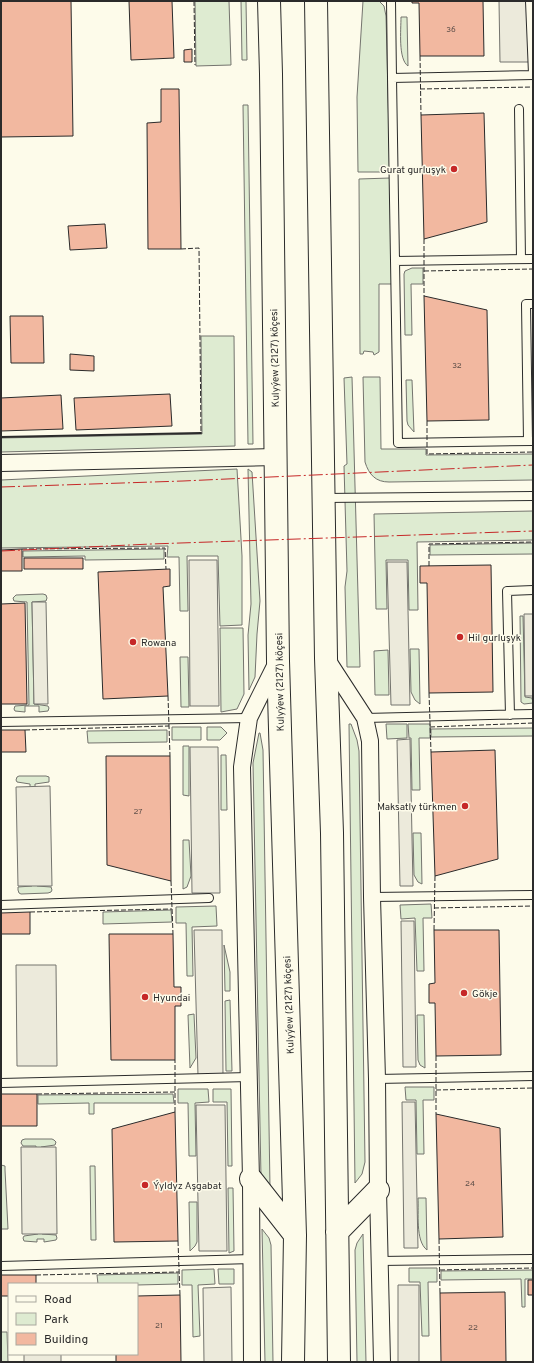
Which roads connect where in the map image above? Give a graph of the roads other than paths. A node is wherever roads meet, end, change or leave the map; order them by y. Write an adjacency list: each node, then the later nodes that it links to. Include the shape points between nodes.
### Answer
1 (269, 1): 13 (highway, Kulyýew (2127) köçesi)
2 (316, 1): 16 (highway)
3 (391, 1): 6 (lane)
4 (530, 1): 5 (lane)
5 (533, 74): 6 (lane)
6 (392, 78): 10 (lane)
7 (519, 109): 9 (lane)
8 (533, 258): 9 (lane)
9 (521, 259): 10 (lane)
10 (395, 261): 12 (lane, via 398,443)
11 (533, 304): 12 (lane, via 526,304)
12 (531, 441)
13 (275, 457): 14 (street); 19 (highway, Kulyýew (2127) köçesi)
14 (1, 463)
15 (533, 496): 16 (lane)
16 (324, 498): 18 (highway)
17 (533, 590): 21 (lane, via 507,591)
18 (326, 658): 23 (street); 35 (highway, via 332,833)
19 (278, 661): 22 (street); 36 (highway, Kulyýew (2127) köçesi)
20 (533, 714): 21 (lane)
21 (510, 715): 23 (lane)
22 (250, 718): 24 (lane); 30 (street, via 242,767)
23 (365, 718): 26 (street, via 370,741)
24 (1, 722)
25 (533, 895): 26 (lane)
26 (372, 897): 31 (street)
27 (209, 898): 28 (lane)
28 (1, 905)
29 (533, 1076): 31 (lane)
30 (249, 1077): 32 (lane); 33 (street)
31 (377, 1079): 34 (street)
32 (1, 1083)
33 (252, 1179): 36 (highway); 37 (street)
34 (378, 1190): 35 (highway); 39 (street)
35 (337, 1232): 43 (highway)
36 (294, 1235): 42 (highway, Kulyýew (2127) köçesi)
37 (252, 1259): 40 (lane); 41 (street)
38 (533, 1259): 39 (lane)
39 (380, 1261): 44 (street)
40 (1, 1266)
41 (252, 1362)
42 (294, 1362)
43 (339, 1362)
44 (382, 1362)

